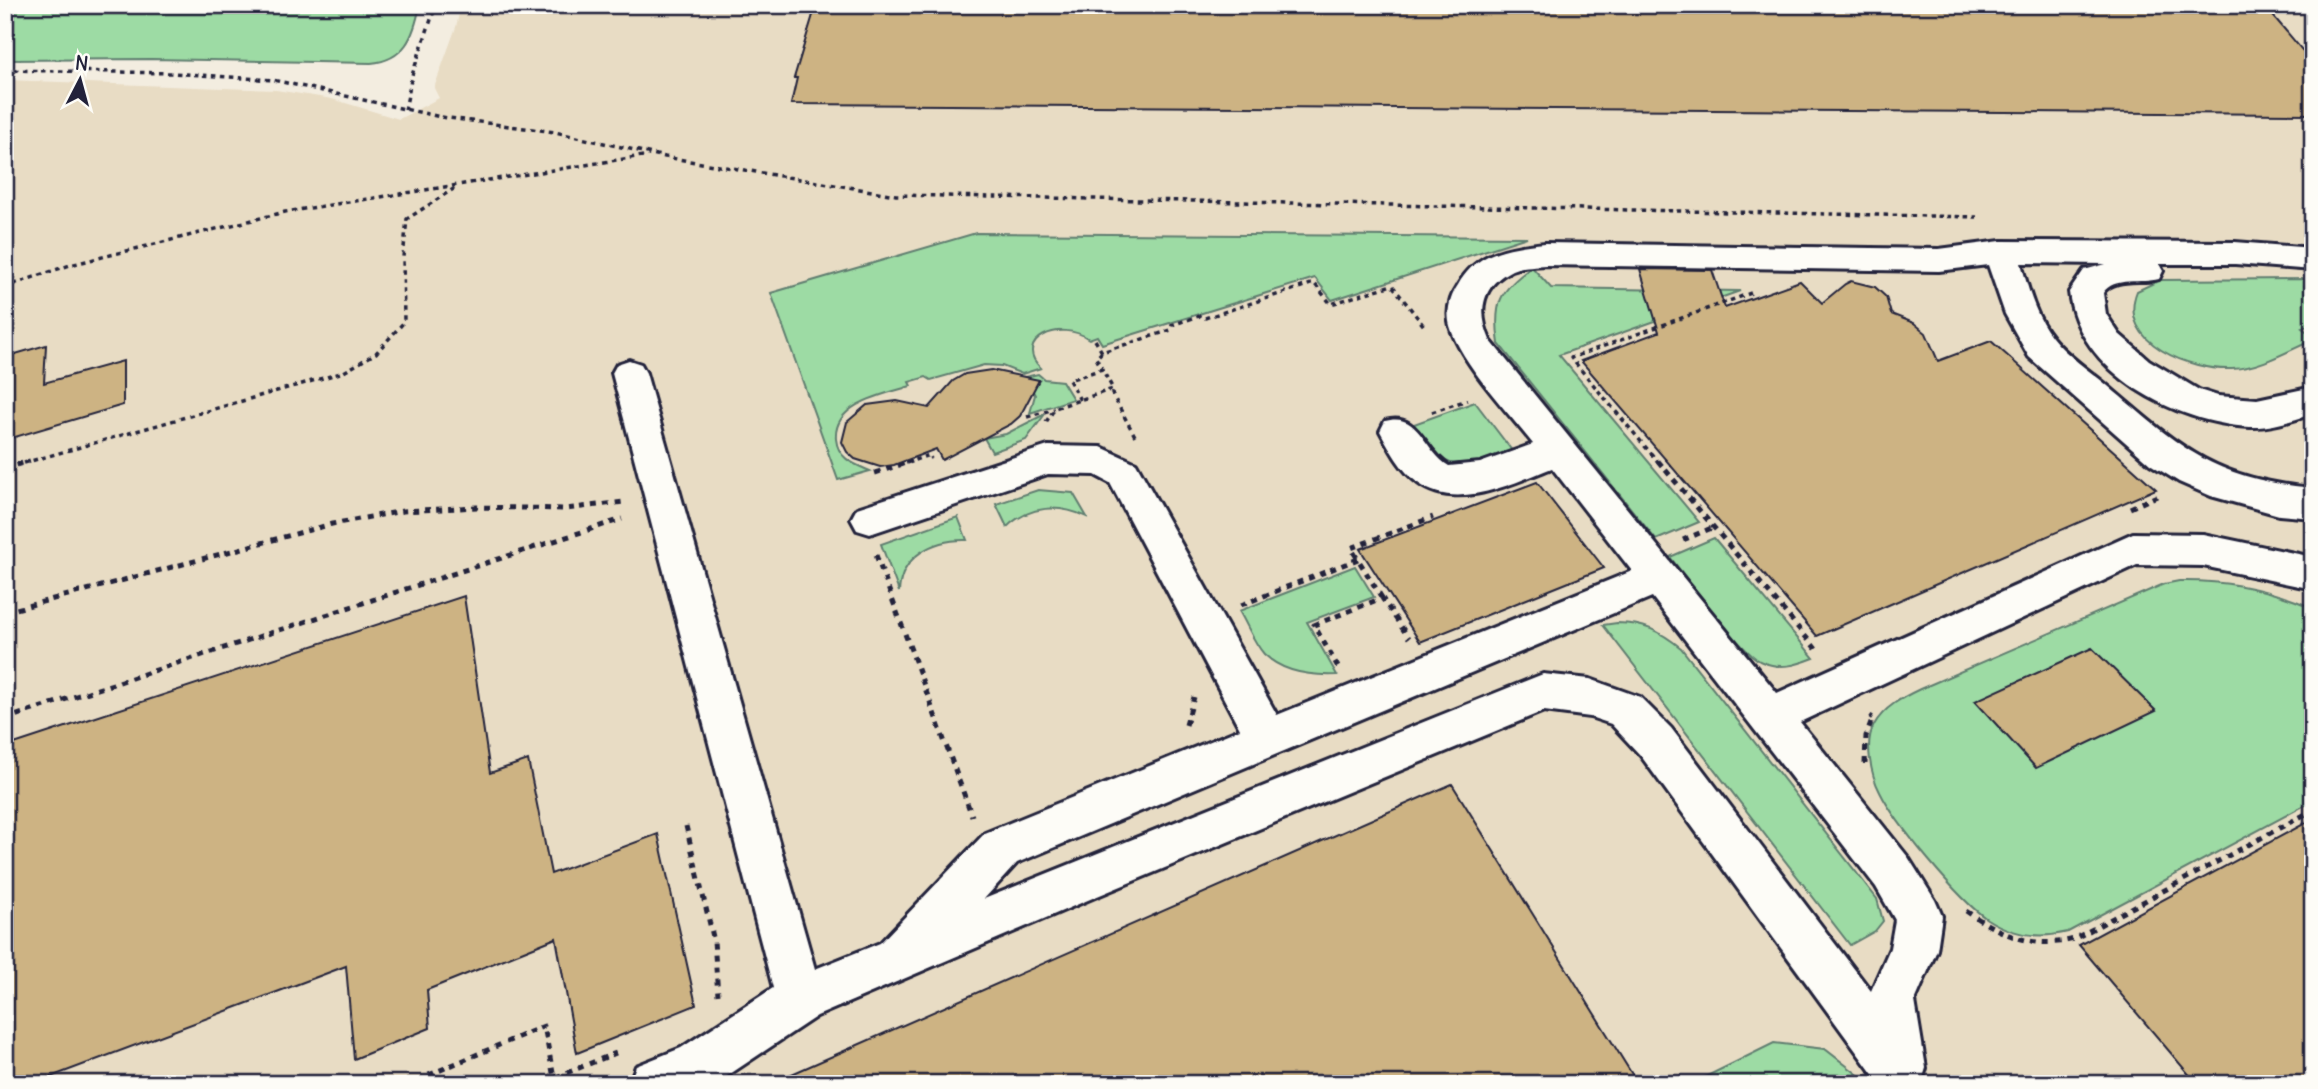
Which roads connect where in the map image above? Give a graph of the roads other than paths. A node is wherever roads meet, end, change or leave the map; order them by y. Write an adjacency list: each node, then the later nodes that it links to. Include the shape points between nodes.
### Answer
1 (2001, 251): 2 (lane, via 2235,253); 6 (lane, via 1938,260 1545,254 1505,259 1478,278 1466,299 1466,324 1476,346); 7 (lane, via 2027,328 2041,348 2163,454 2224,486)
2 (2299, 259): 4 (lane, via 2230,270 2120,271 2096,278 2086,292 2090,314 2121,355 2150,380 2201,405 2251,413 2281,411)
3 (629, 373): 14 (lane)
4 (2313, 400)
5 (1398, 432): 6 (lane, via 1421,466 1439,479 1467,481)
6 (1558, 450): 9 (lane)
7 (2313, 503)
8 (871, 532): 12 (lane, via 1048,460 1101,461 1123,473)
9 (1665, 561): 11 (lane); 12 (lane)
10 (2313, 573): 11 (lane, via 2203,551 2133,549)
11 (1770, 716): 15 (lane, via 1892,872 1919,916 1913,950 1891,1001)
12 (1267, 738): 13 (lane, via 1001,848)
13 (896, 960): 14 (lane); 15 (lane, via 1543,692 1590,698 1625,710 1656,742)
14 (800, 999): 16 (lane, via 698,1066)
15 (1906, 1077)
16 (654, 1084)

